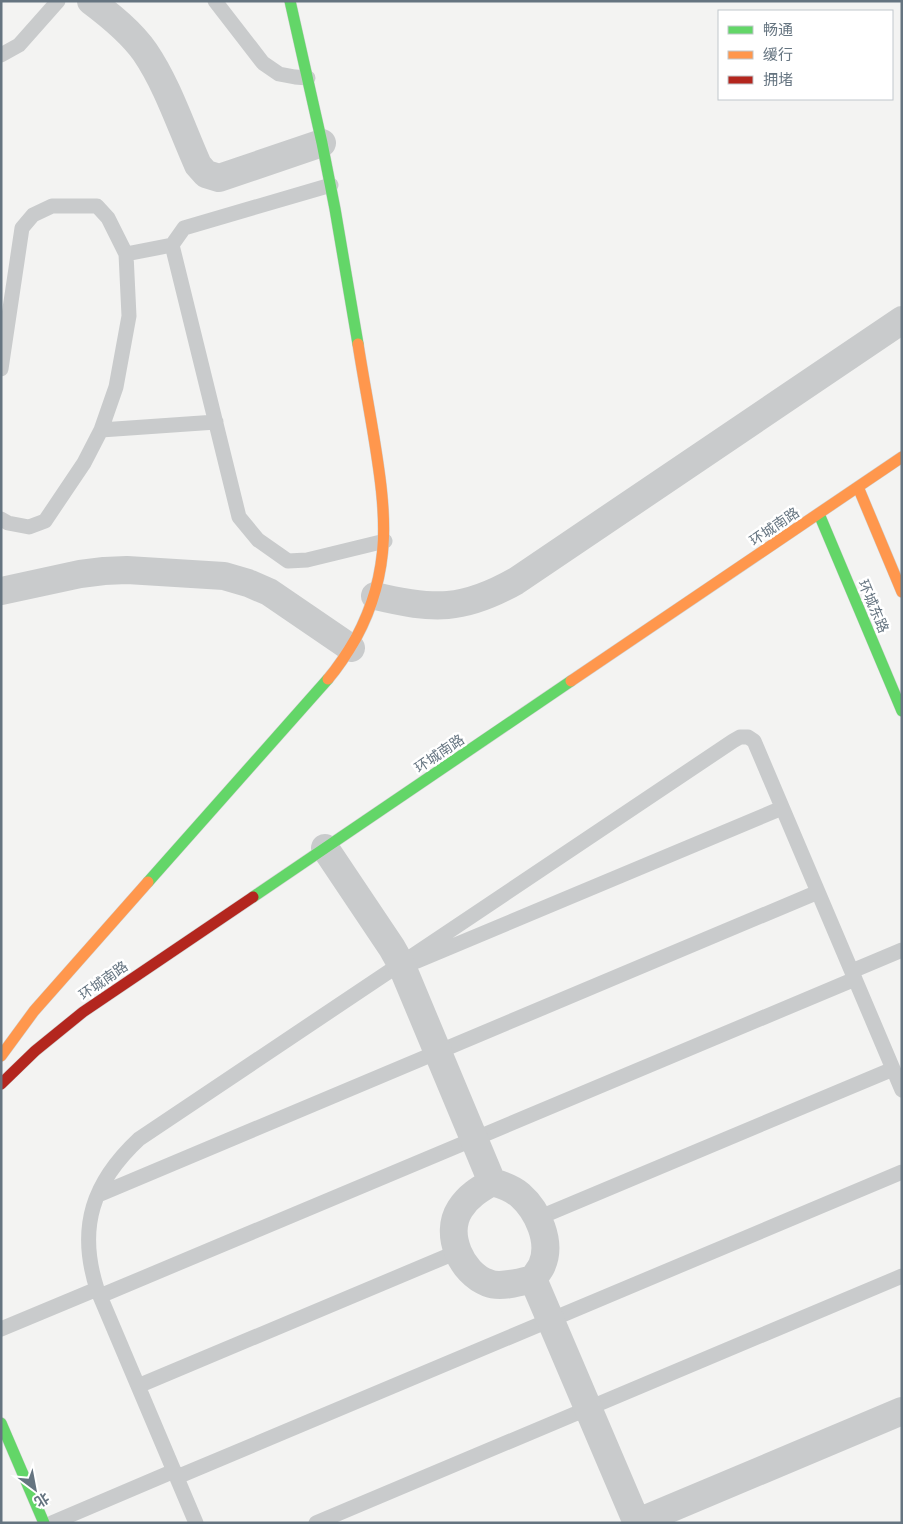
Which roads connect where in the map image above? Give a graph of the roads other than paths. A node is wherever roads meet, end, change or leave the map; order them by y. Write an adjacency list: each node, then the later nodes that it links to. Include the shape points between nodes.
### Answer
1 (58, 1): 5 (lane, via 19,45)
2 (91, 1): 7 (street, via 126,30 144,51 162,81 198,165 206,174 220,178)
3 (215, 1): 6 (lane, via 263,63 279,74)
4 (290, 1): 6 (main road)
5 (1, 55)
6 (308, 78): 7 (main road)
7 (322, 143): 8 (main road)
8 (331, 185): 9 (lane, via 184,228); 19 (main road, via 382,486)
9 (172, 245): 10 (lane); 13 (lane)
10 (126, 254): 12 (lane, via 108,218 97,206 52,206 33,214 22,228); 14 (lane, via 129,316 116,387)
11 (902, 320): 22 (street, via 499,591 443,606 408,604)
12 (1, 369)
13 (216, 422): 14 (lane); 19 (lane, via 240,517 258,540 288,561 307,560)
14 (101, 430): 18 (lane, via 84,463 46,521 29,527)
15 (902, 457): 16 (main road, 环城南路)
16 (858, 487): 17 (main road, 环城南路); 21 (main road)
17 (819, 514): 24 (main road, 环城东路); 26 (main road, 环城南路)
18 (1, 519)
19 (385, 541): 22 (main road)
20 (1, 591): 23 (street, via 104,571 224,576 269,592)
21 (902, 592)
22 (375, 596): 23 (main road)
23 (351, 648): 30 (main road, via 335,671)
24 (902, 710)
25 (782, 808): 27 (lane); 29 (lane); 29 (lane, via 754,741 740,737)
26 (325, 848): 29 (street); 34 (main road, 环城南路)
27 (818, 892): 31 (lane); 35 (lane)
28 (902, 950): 31 (lane)
29 (401, 966): 35 (street); 43 (lane, via 139,1139 109,1172)
30 (69, 971): 32 (main road, via 65,977); 36 (main road)
31 (853, 975): 37 (lane); 40 (lane)
32 (66, 992)
33 (76, 1003): 34 (main road)
34 (96, 1003): 38 (main road, 环城南路, via 43,1044)
35 (438, 1052): 40 (street); 43 (lane)
36 (1, 1056)
37 (893, 1069): 39 (lane); 44 (lane)
38 (1, 1084)
39 (902, 1090)
40 (474, 1138): 42 (street); 48 (lane)
41 (902, 1172): 49 (lane)
42 (492, 1182): 44 (street, via 520,1194); 45 (street, via 474,1193 459,1210 454,1230)
43 (98, 1195): 48 (lane, via 88,1233 91,1272)
44 (538, 1218): 47 (street, via 545,1249 542,1265)
45 (458, 1252): 47 (street, via 469,1271 488,1284); 51 (lane)
46 (902, 1276): 52 (lane)
47 (534, 1279): 49 (street)
48 (98, 1292): 50 (lane); 51 (lane)
49 (551, 1320): 52 (street); 55 (lane)
50 (1, 1329)
51 (138, 1386): 55 (lane)
52 (588, 1408): 59 (lane); 60 (street)
53 (902, 1411): 60 (street)
54 (1, 1423): 56 (main road)
55 (175, 1474): 57 (lane); 58 (lane)
56 (44, 1523)
57 (52, 1523)
58 (196, 1523)
59 (316, 1523)
60 (636, 1523)

